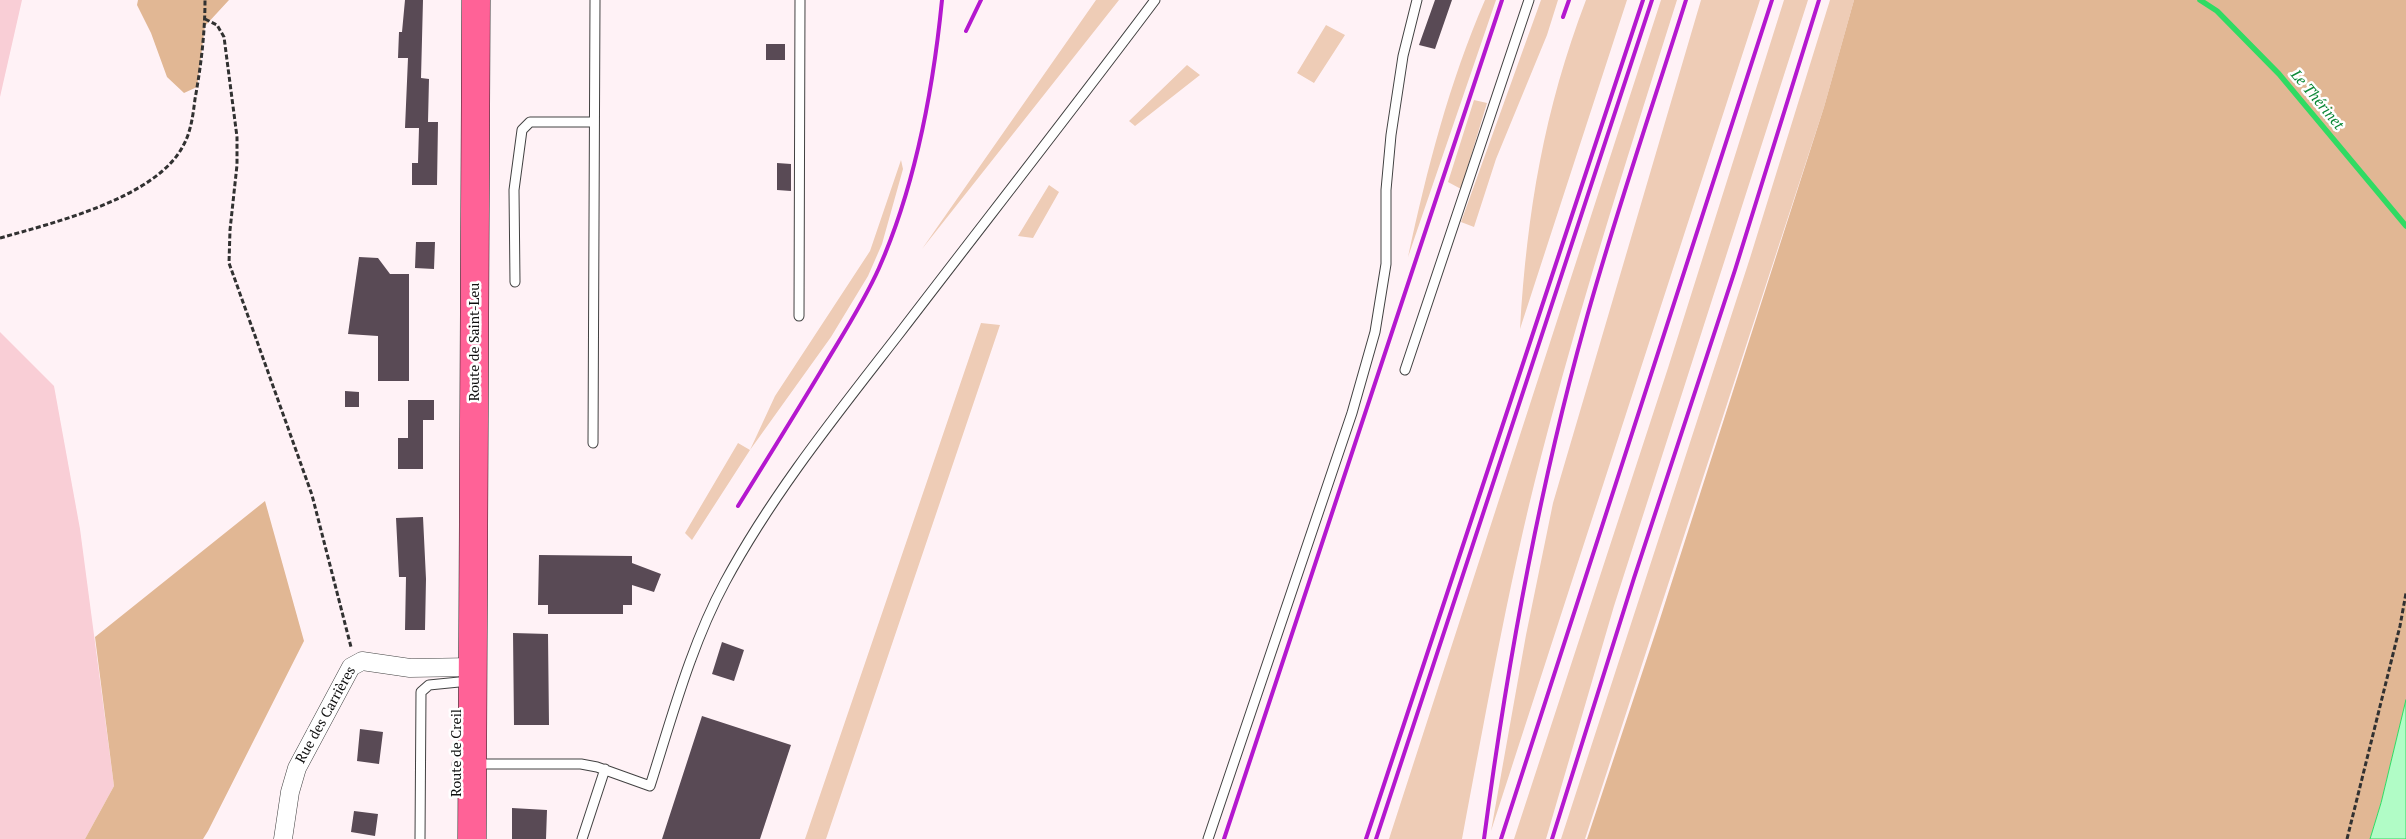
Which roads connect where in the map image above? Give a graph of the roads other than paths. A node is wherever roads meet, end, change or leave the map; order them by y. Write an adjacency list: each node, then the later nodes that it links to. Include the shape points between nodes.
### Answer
1 (461, 0): 13 (main road, Route de Saint-Leu)
2 (476, 0): 13 (main road, Route de Saint-Leu)
3 (595, 0): 8 (lane)
4 (800, 0): 10 (lane)
5 (1155, 0): 15 (lane, via 763,515 724,583 695,647 650,786)
6 (1417, 0): 21 (lane, via 1403,56 1392,135 1386,190 1386,264 1374,332 1352,413)
7 (1529, 0): 11 (lane)
8 (594, 122): 9 (lane, via 530,122 522,130 514,190); 12 (lane)
9 (515, 282)
10 (799, 316)
11 (1406, 370)
12 (593, 444)
13 (466, 676): 14 (main road, Route de Creil); 16 (street, Rue des Carrières, via 370,661 356,662 346,674 296,768); 17 (lane, via 429,685 421,692)
14 (465, 764): 15 (lane, via 581,764); 18 (main road, Route de Creil); 19 (main road, Route de Creil)
15 (604, 770): 20 (lane)
16 (283, 839)
17 (420, 839)
18 (457, 839)
19 (472, 839)
20 (582, 839)
21 (1208, 839)

